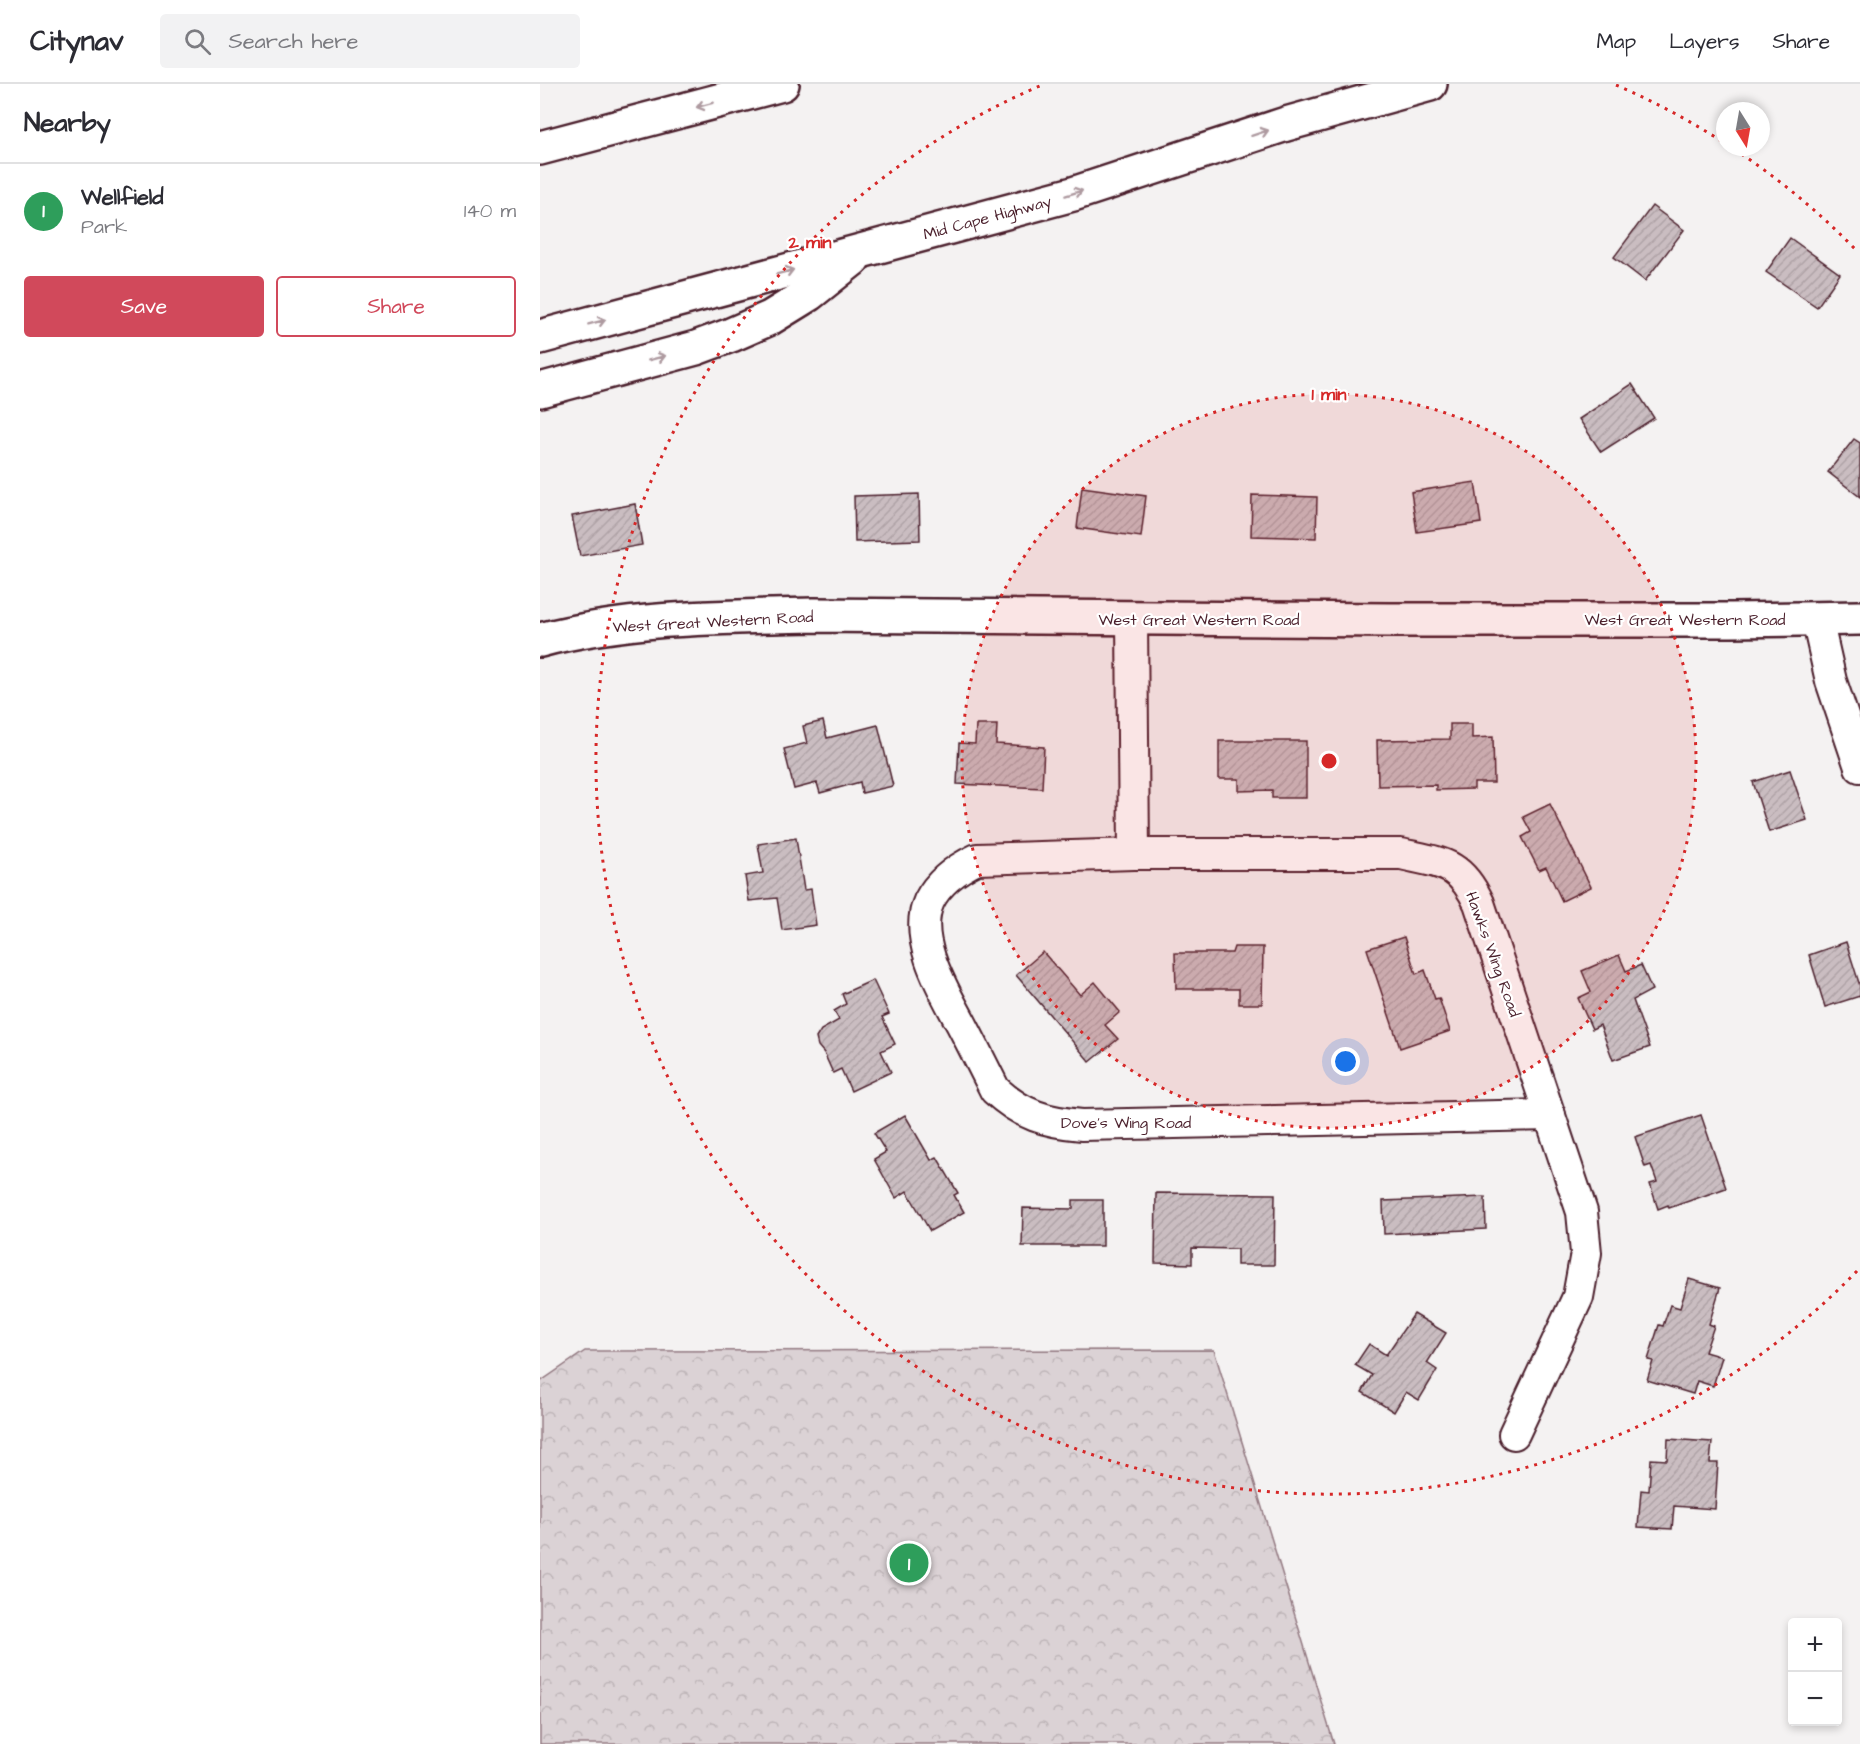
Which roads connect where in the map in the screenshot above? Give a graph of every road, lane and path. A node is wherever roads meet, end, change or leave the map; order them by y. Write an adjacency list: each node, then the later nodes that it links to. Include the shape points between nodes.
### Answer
1 (782, 84): 3 (main road, one-way to 3)
2 (1430, 84): 4 (main road, Mid Cape Highway, one-way to 2, via 1073,194 1286,124)
3 (540, 148)
4 (864, 251): 5 (main road, Mid Cape Highway, one-way to 4); 6 (main road, one-way to 4, via 696,348 770,318 809,294)
5 (540, 337)
6 (540, 390)
7 (1132, 618): 9 (main road, West Great Western Road); 10 (main road, West Great Western Road, via 736,616 632,623); 12 (street)
8 (1860, 618): 9 (main road, West Great Western Road)
9 (1817, 619): 11 (street, via 1831,681)
10 (540, 640)
11 (1860, 767)
12 (1134, 854): 13 (street, Hawks Wing Road, via 1401,854 1444,863 1460,873 1479,903); 13 (street, Dove's Wing Road, via 977,859 958,869 929,902 925,939 937,977 995,1090 1010,1104 1057,1123 1082,1125)
13 (1550, 1115): 14 (street, Hawks Wing Road, via 1582,1212 1586,1253 1578,1297)
14 (1514, 1434)

